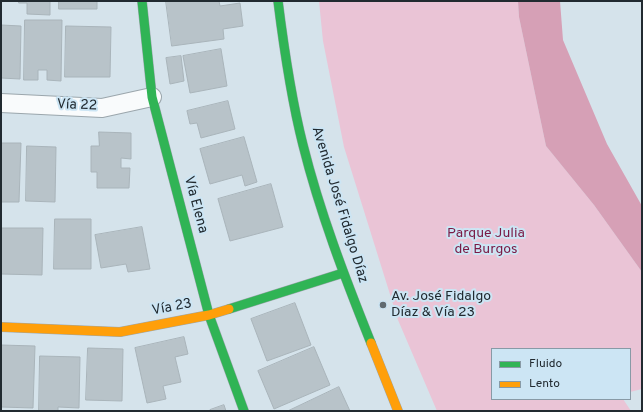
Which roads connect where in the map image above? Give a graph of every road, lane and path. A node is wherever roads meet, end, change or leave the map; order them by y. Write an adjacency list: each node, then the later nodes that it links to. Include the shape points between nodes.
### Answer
1 (142, 1): 3 (street, Vía Elena)
2 (278, 1): 5 (street, Avenida José Fidalgo Díaz, via 294,104 308,163)
3 (152, 97): 4 (street, Vía 22, via 102,108); 6 (street, Vía Elena)
4 (1, 103)
5 (343, 273): 6 (street, Vía 23); 9 (street, Avenida José Fidalgo Díaz)
6 (209, 315): 7 (street, Vía 23, via 120,332); 8 (street, Vía Elena)
7 (1, 327)
8 (244, 411)
9 (398, 411)

